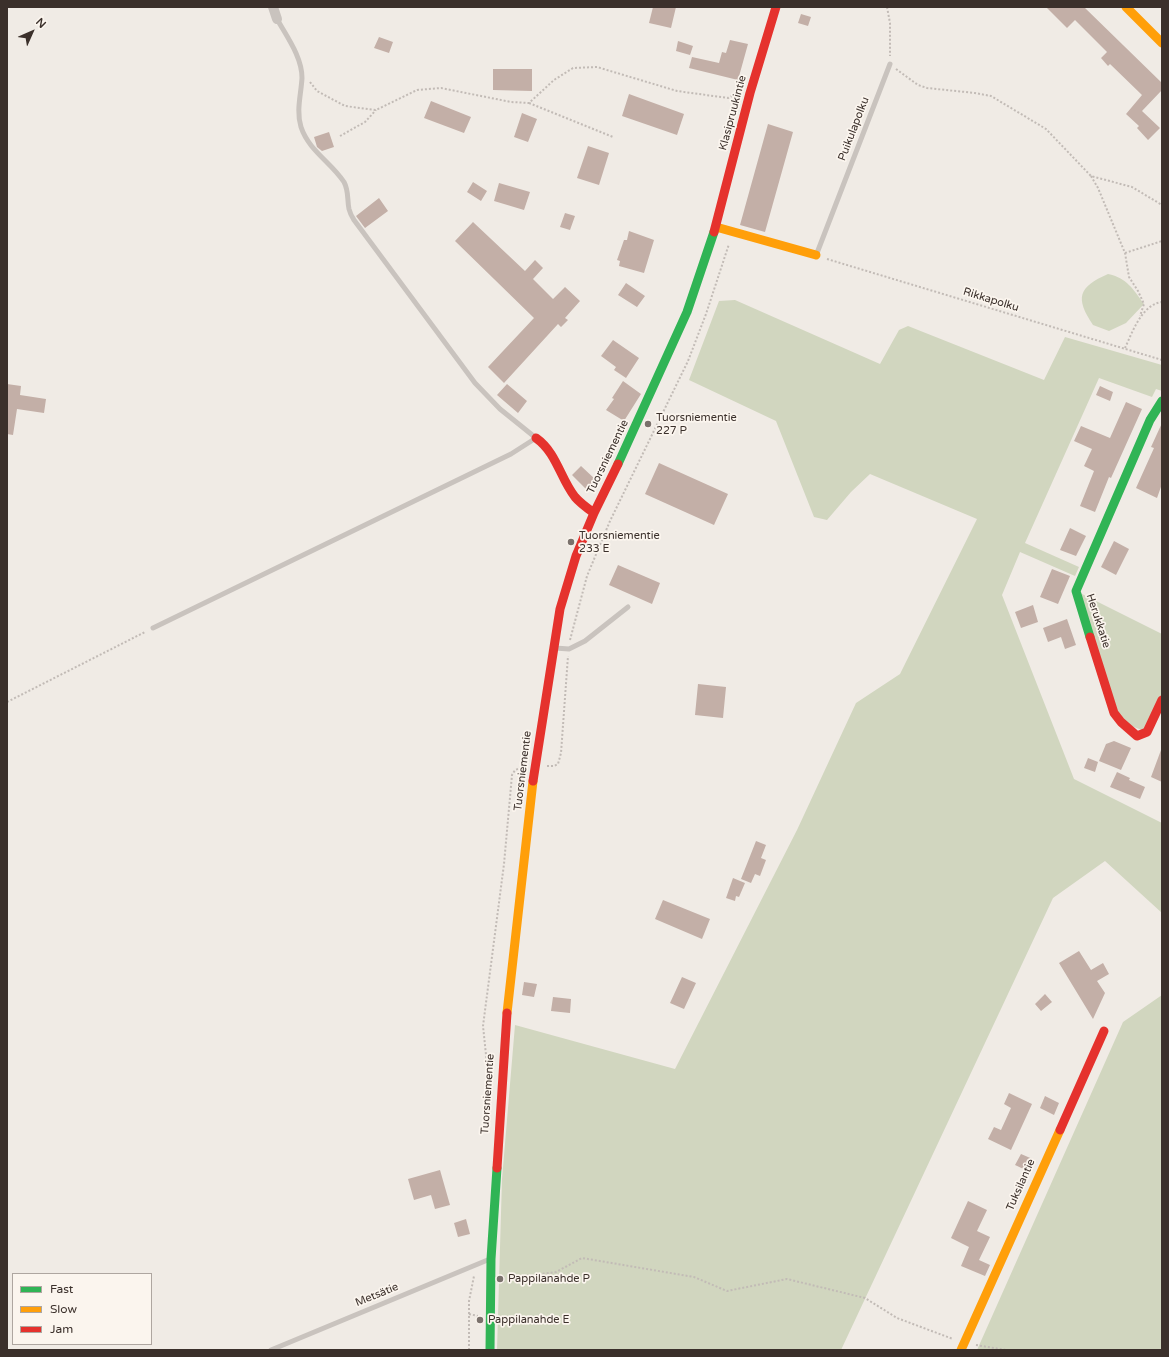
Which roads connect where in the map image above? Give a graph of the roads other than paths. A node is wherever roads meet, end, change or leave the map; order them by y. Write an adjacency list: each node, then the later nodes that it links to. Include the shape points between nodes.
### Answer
1 (272, 7): 4 (street)
2 (776, 7): 7 (main road, Klasipruukintie, via 751,88)
3 (1126, 7): 5 (main road)
4 (277, 19): 10 (lane, via 301,68 299,110 302,128 311,146 345,184 349,209 354,220 475,383 500,409)
5 (1162, 43)
6 (890, 64): 8 (lane, Puikulapolku)
7 (716, 227): 8 (main road); 11 (main road, Tuorsniementie, via 679,332)
8 (816, 255)
9 (1161, 401): 15 (main road, Herukkatie, via 1076,591 1114,713 1121,722 1137,736 1147,732)
10 (536, 438): 11 (main road, via 551,450 573,495); 13 (lane, via 511,454)
11 (594, 513): 14 (main road, Tuorsniementie, via 569,577)
12 (628, 607): 14 (lane, via 585,641 569,649)
13 (153, 628)
14 (553, 648): 17 (main road, Tuorsniementie, via 535,767 505,1034)
15 (1162, 700)
16 (1104, 1031): 18 (main road, Tuksilantie)
17 (491, 1259): 19 (lane, Metsätie); 20 (main road, Tuorsniementie)
18 (962, 1347)
19 (271, 1350)
20 (490, 1350)

